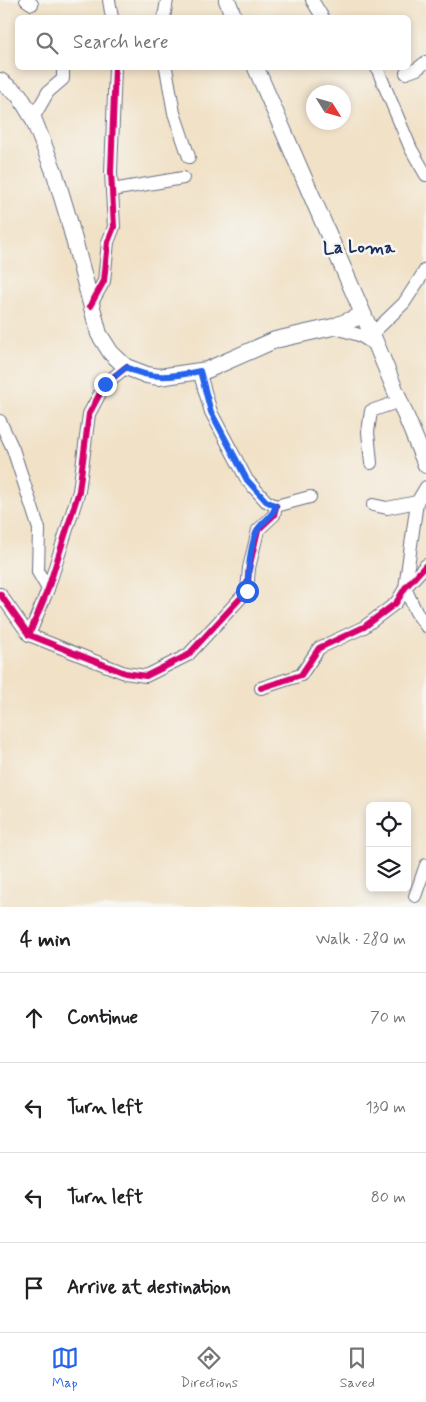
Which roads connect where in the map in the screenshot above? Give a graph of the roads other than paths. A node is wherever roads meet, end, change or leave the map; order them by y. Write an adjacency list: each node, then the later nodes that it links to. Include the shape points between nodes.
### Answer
1 (109, 0): 5 (street)
2 (168, 0): 6 (street)
3 (227, 0): 7 (main road)
4 (312, 0): 8 (street)
5 (112, 15)
6 (165, 15)
7 (233, 15)
8 (321, 15)
9 (426, 62): 15 (street)
10 (63, 70): 17 (street, via 63,79 48,92)
11 (115, 70): 21 (street)
12 (167, 70): 18 (street, via 174,113)
13 (257, 70): 23 (main road)
14 (377, 70): 19 (street, via 411,149)
15 (406, 73)
16 (0, 81): 17 (main road, via 19,95)
17 (32, 118): 24 (main road, via 65,209)
18 (190, 157)
19 (426, 175)
20 (183, 178): 21 (street)
21 (112, 190): 24 (street, via 114,227 108,242 104,281)
22 (426, 269): 27 (street)
23 (356, 298): 25 (main road); 26 (street, via 349,311)
24 (90, 306): 28 (main road, via 104,344)
25 (363, 315): 26 (main road); 27 (main road)
26 (333, 327): 27 (street); 29 (main road, via 275,340)
27 (375, 340): 30 (main road)
28 (126, 367): 29 (main road, via 147,376 159,377); 41 (street, via 105,384 89,414 79,490)
29 (200, 371): 37 (street, via 211,412 247,480 266,501)
30 (400, 401): 32 (street, via 371,411 368,432); 33 (main road)
31 (0, 421): 41 (street, via 13,449 39,529 38,572)
32 (371, 463)
33 (426, 465)
34 (426, 488): 36 (street)
35 (310, 497): 37 (street)
36 (417, 502): 38 (street, via 387,508); 40 (street)
37 (276, 506): 44 (street, via 274,515 258,530 247,591 188,654 146,676 125,673)
38 (373, 506)
39 (426, 565): 40 (street)
40 (405, 588): 43 (street); 45 (street, via 396,604 364,628 319,648 301,675)
41 (48, 589): 44 (street)
42 (0, 594): 44 (street)
43 (426, 626)
44 (29, 635)
45 (261, 688)
46 (426, 866): 47 (street, via 415,896)
47 (426, 893)

